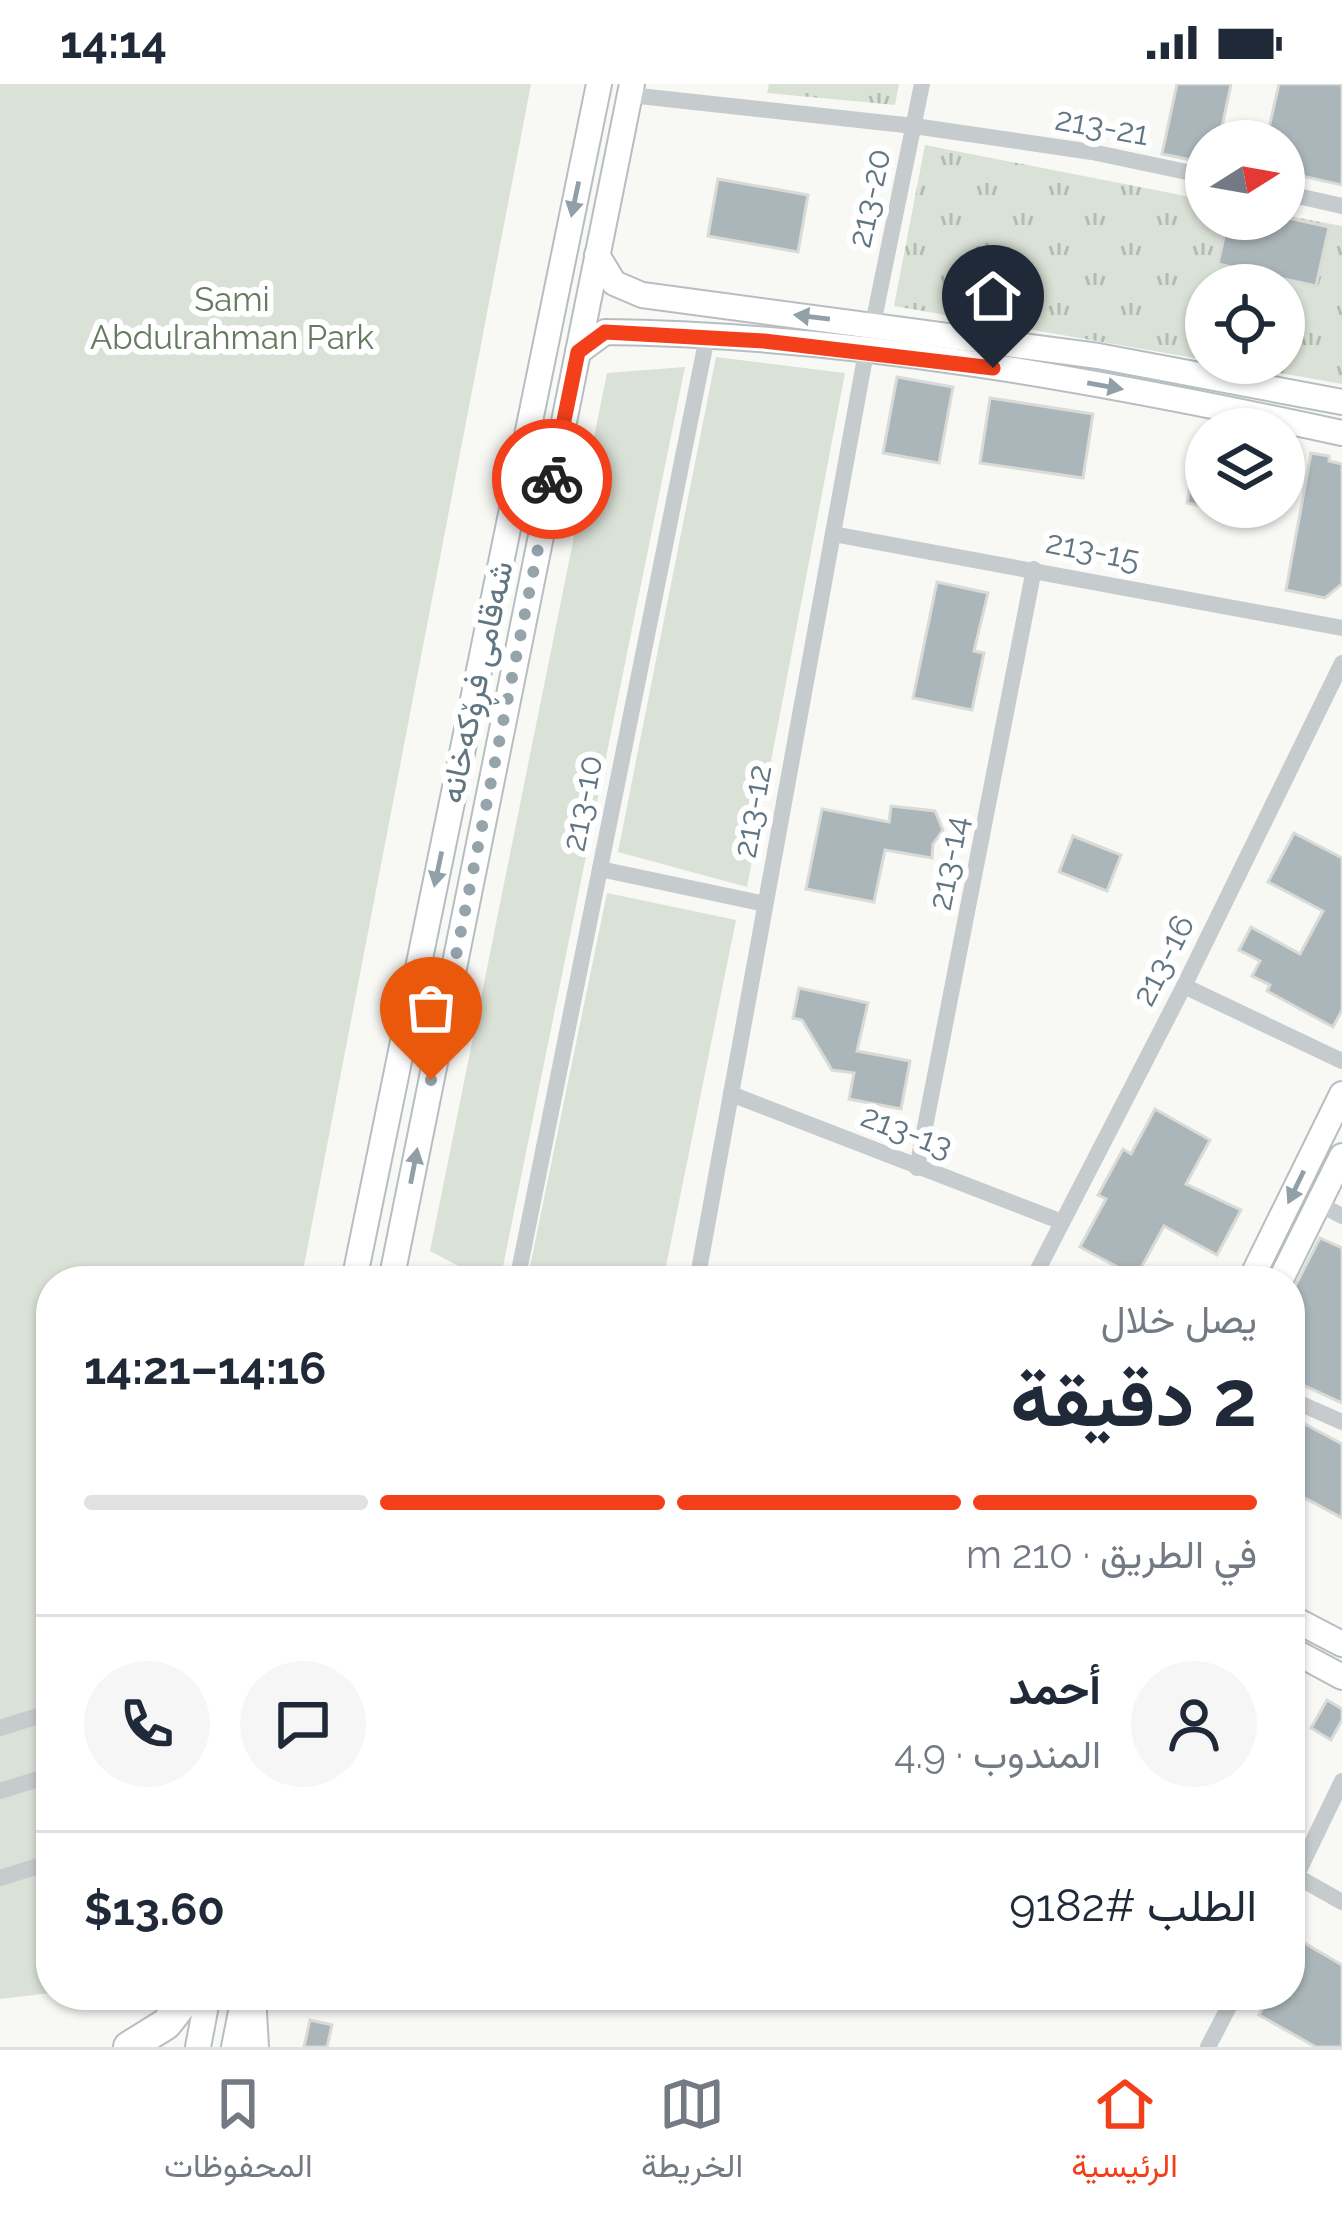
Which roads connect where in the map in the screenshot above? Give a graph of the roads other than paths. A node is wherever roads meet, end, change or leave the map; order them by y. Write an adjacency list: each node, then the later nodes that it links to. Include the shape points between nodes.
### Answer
1 (599, 84): 31 (main road, شەقامی فڕۆکەخانە, one-way to 31)
2 (751, 84): 5 (street)
3 (922, 84): 6 (street, 213-20)
4 (631, 89): 5 (street, 213-21); 10 (main road, شەقامی فڕۆکەخانە)
5 (746, 105): 6 (street, 213-21)
6 (914, 126): 7 (street, 213-21); 11 (street, 213-20)
7 (1185, 172)
8 (1305, 198): 9 (street)
9 (1342, 206)
10 (597, 255): 11 (main road, one-way to 10, via 642,295 614,283); 13 (main road, شەقامی فڕۆکەخانە)
11 (873, 324): 15 (main road)
12 (706, 337): 13 (main road, via 605,332); 14 (main road); 21 (street, 213-10)
13 (578, 352): 32 (main road, شەقامی فڕۆکەخانە, one-way to 13)
14 (866, 352): 16 (main road, one-way to 16, via 1099,385); 17 (street, 213-12)
15 (1342, 402)
16 (1342, 433)
17 (832, 534): 18 (street, 213-15); 22 (street, 213-12)
18 (1034, 569): 19 (street, 213-15); 28 (street, 213-14)
19 (1342, 628)
20 (1342, 663): 23 (street, 213-16)
21 (600, 869): 22 (street); 33 (street, 213-10)
22 (766, 904): 25 (street, 213-12)
23 (1184, 986): 24 (street); 30 (street, 213-16)
24 (1342, 1061)
25 (731, 1094): 28 (street, 213-13); 34 (street, 213-12)
26 (1342, 1094): 36 (main road, one-way to 36)
27 (1342, 1156): 29 (main road)
28 (917, 1168): 30 (street, 213-13)
29 (1330, 1210): 37 (main road)
30 (1062, 1222): 35 (street, 213-16)
31 (357, 1266)
32 (398, 1266)
33 (520, 1266)
34 (700, 1266)
35 (1040, 1266)
36 (1257, 1266)
37 (1291, 1266)
38 (1305, 1406): 39 (street)
39 (1342, 1422)
40 (1305, 1625): 41 (main road)
41 (1342, 1644)
42 (1305, 1657): 43 (main road)
43 (1342, 1677)
44 (36, 1717): 45 (street)
45 (0, 1728)
46 (36, 1780): 48 (street)
47 (1342, 1781): 49 (street)
48 (0, 1791)
49 (1305, 1857)
50 (36, 1867): 51 (street)
51 (0, 1878)
52 (1305, 1887): 53 (street)
53 (1342, 1902)
54 (177, 2010): 59 (highway)
55 (205, 2010): 60 (main road)
56 (243, 2010): 61 (main road)
57 (249, 2010): 62 (highway)
58 (1227, 2010): 63 (street)
59 (129, 2047)
60 (198, 2047)
61 (234, 2047)
62 (254, 2047)
63 (1208, 2047)

